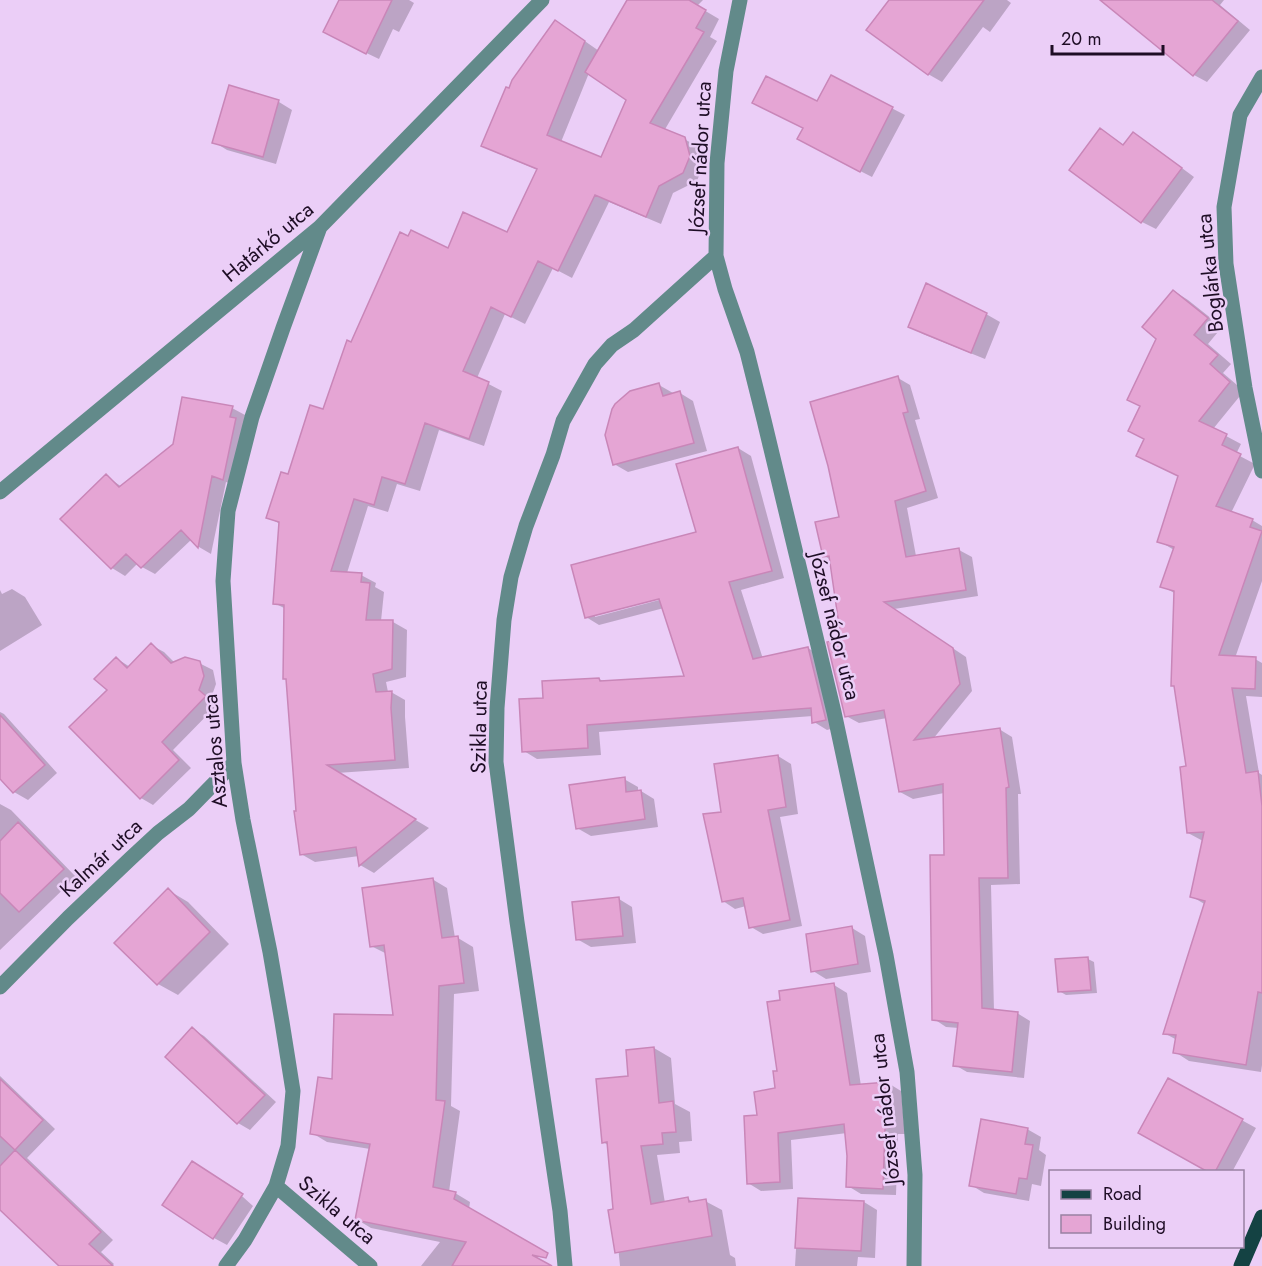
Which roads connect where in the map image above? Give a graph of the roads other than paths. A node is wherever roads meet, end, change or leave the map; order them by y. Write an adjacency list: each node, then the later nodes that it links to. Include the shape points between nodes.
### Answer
1 (542, 0): 4 (street, Határkő utca)
2 (740, 0): 5 (street, József nádor utca, via 726,71 717,163)
3 (1262, 77): 6 (street, Boglárka utca, via 1240,115 1224,207 1226,264)
4 (321, 227): 7 (street, Határkő utca); 8 (street, Asztalos utca, via 252,417 228,512 223,581)
5 (717, 256): 14 (street, Szikla utca, via 595,364 563,421 526,526 504,620 496,762); 15 (street, József nádor utca, via 761,408 834,712 886,955 907,1072 915,1175)
6 (1262, 471)
7 (0, 492)
8 (234, 763): 9 (street, Kalmár utca); 10 (street, Asztalos utca, via 293,1091 288,1146)
9 (0, 987)
10 (276, 1186): 12 (street, Asztalos utca); 13 (street, Szikla utca)
11 (1262, 1217): 16 (main road)
12 (226, 1266)
13 (370, 1266)
14 (565, 1266)
15 (914, 1266)
16 (1241, 1266)

